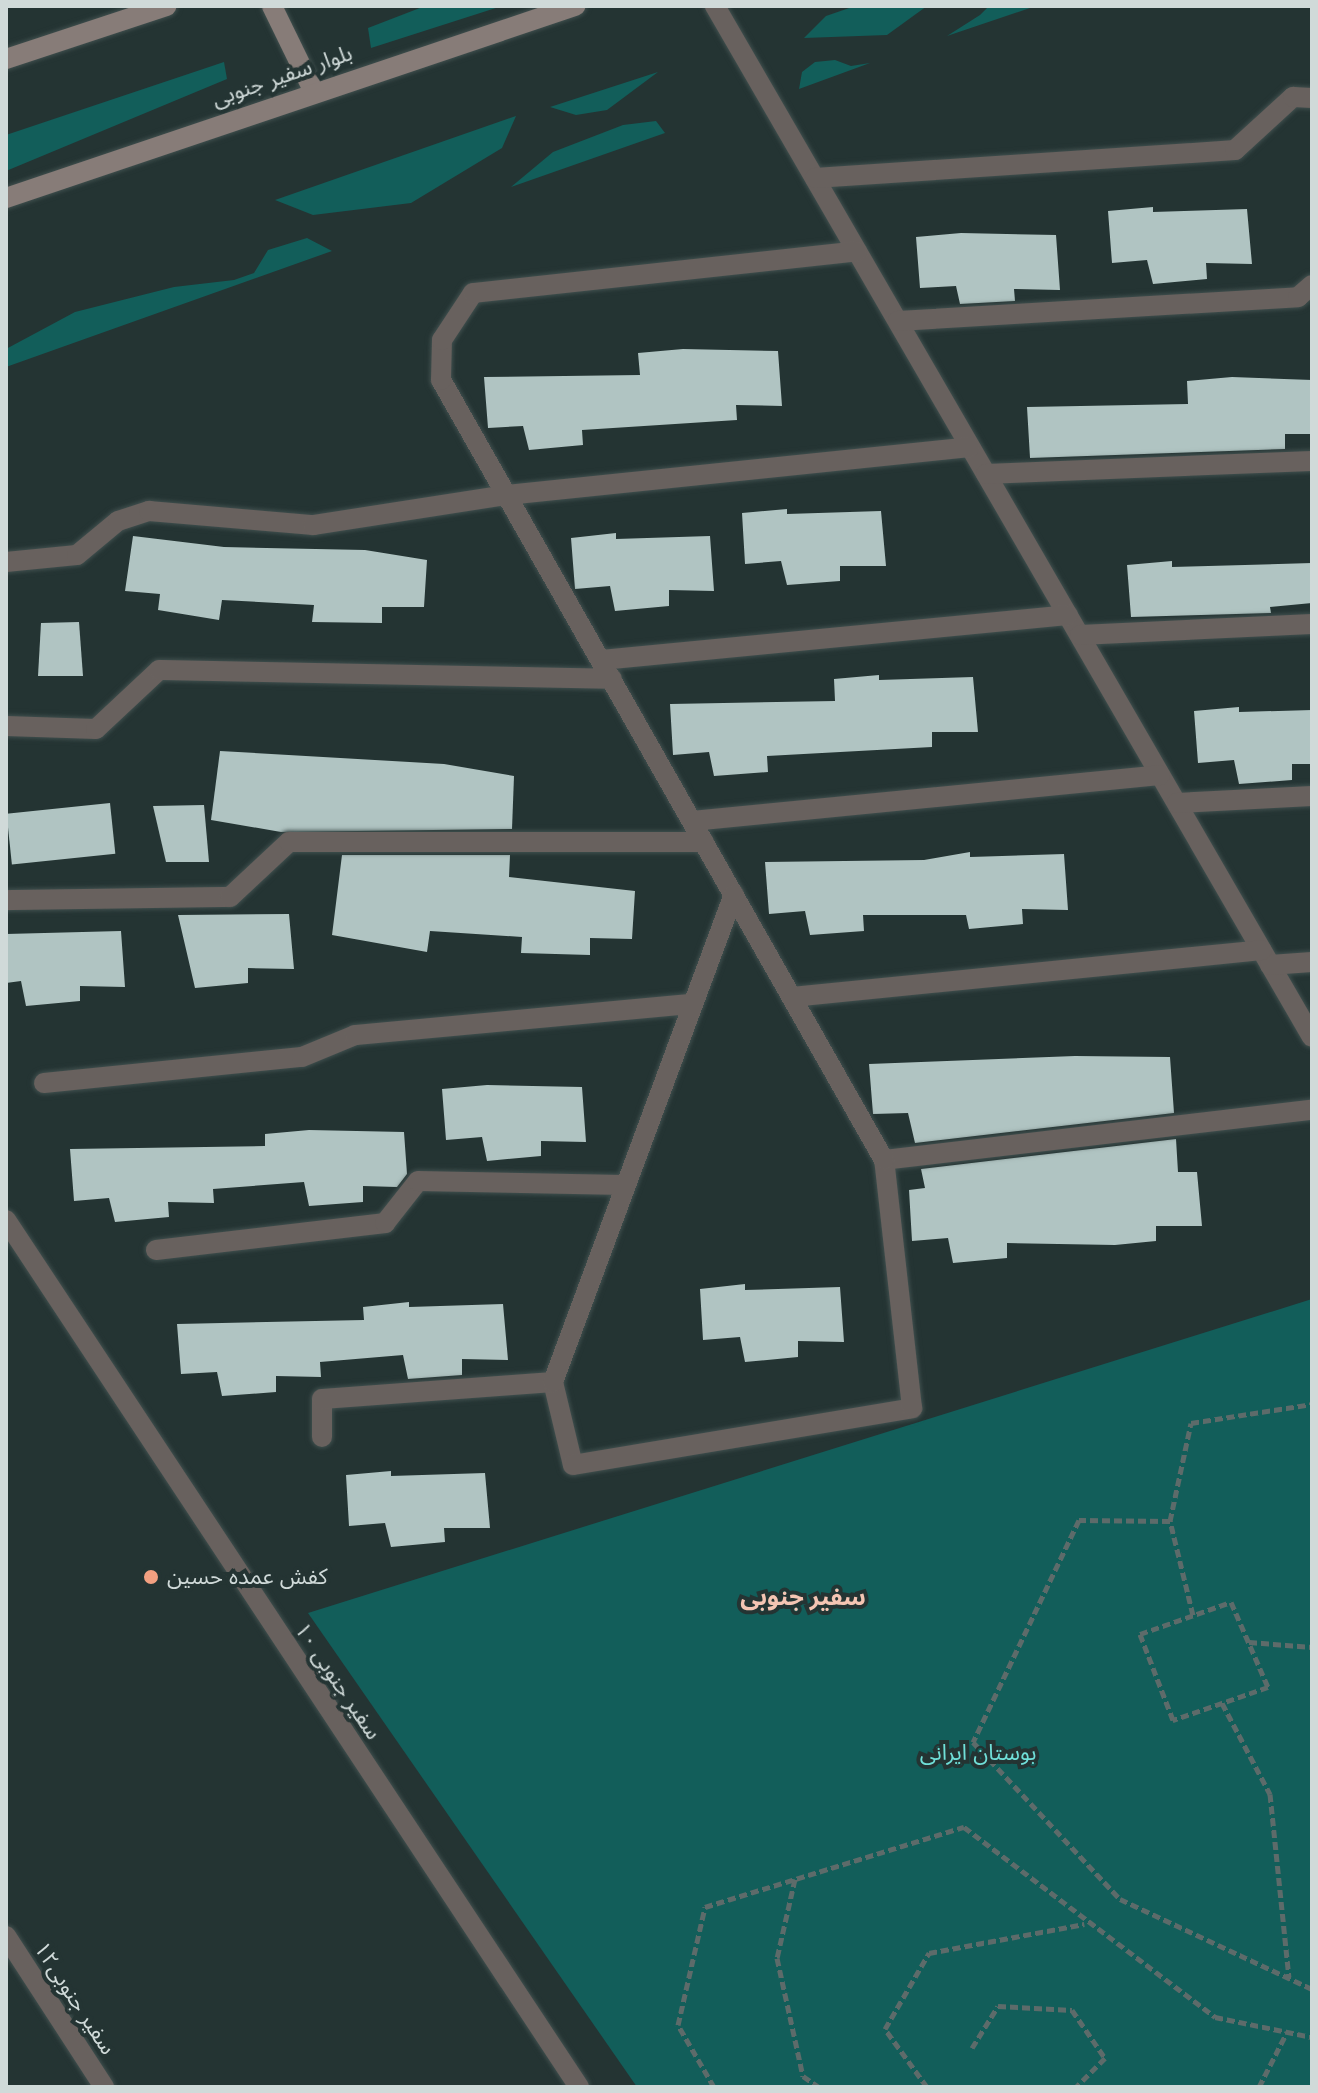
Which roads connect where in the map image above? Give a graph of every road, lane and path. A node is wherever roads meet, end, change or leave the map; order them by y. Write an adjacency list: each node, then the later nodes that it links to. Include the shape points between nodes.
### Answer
1 (166, 6): 5 (main road)
2 (272, 6): 6 (main road)
3 (575, 6): 6 (main road, بلوار سفیر جنوبی)
4 (715, 6): 8 (street)
5 (6, 59)
6 (313, 90): 9 (main road, بلوار سفیر جنوبی)
7 (1312, 98): 8 (street, via 1293,97 1235,150)
8 (815, 178): 10 (street)
9 (6, 198)
10 (857, 251): 12 (street); 16 (street, via 473,293 442,340 441,380)
11 (1312, 285): 12 (street, via 1298,297)
12 (898, 321): 13 (street)
13 (970, 447): 15 (street); 16 (street)
14 (1312, 461): 15 (street)
15 (986, 474): 18 (street)
16 (507, 495): 17 (street, via 313,525 149,511 118,521 77,555); 21 (street)
17 (6, 562)
18 (1068, 615): 20 (street); 21 (street)
19 (1312, 624): 20 (street)
20 (1080, 635): 24 (street)
21 (601, 660): 22 (street)
22 (612, 679): 23 (street, via 159,670 96,729); 27 (street)
23 (6, 726)
24 (1160, 775): 26 (street); 27 (street)
25 (1312, 796): 26 (street)
26 (1177, 803): 31 (street)
27 (692, 821): 28 (street)
28 (704, 842): 29 (street); 30 (street, via 289,842 230,897)
29 (734, 894): 33 (street); 34 (street)
30 (6, 900)
31 (1266, 957): 32 (street); 33 (street); 35 (street)
32 (1312, 962)
33 (792, 997): 38 (street)
34 (691, 1004): 36 (street, via 355,1035 302,1057); 39 (street)
35 (1312, 1037)
36 (44, 1083)
37 (1312, 1110): 38 (street)
38 (884, 1160): 42 (street, via 912,1408 573,1465)
39 (624, 1185): 41 (street, via 418,1181 385,1223); 42 (street)
40 (6, 1220): 59 (street, سفیر جنوبی ۱۰)
41 (156, 1250)
42 (553, 1382): 44 (street, via 322,1399)
43 (1312, 1404): 45 (path, via 1191,1423)
44 (322, 1437)
45 (1170, 1521): 46 (path); 53 (path, via 1079,1520 973,1742 1120,1899)
46 (1193, 1615): 47 (path, via 1231,1602); 49 (path, via 1140,1634 1173,1720)
47 (1249, 1642): 48 (path); 49 (path, via 1268,1687)
48 (1312, 1647)
49 (1222, 1703): 53 (path, via 1270,1794)
50 (795, 1879): 51 (path, via 964,1827); 60 (path, via 705,1907 678,2025); 61 (path, via 777,1958 803,2076)
51 (1085, 1924): 55 (path, via 1215,2017); 62 (path, via 929,1953 885,2029)
52 (6, 1936): 58 (street, سفیر جنوبی۱۲)
53 (1289, 1978): 54 (path)
54 (1312, 1989)
55 (1287, 2032): 56 (path); 64 (path)
56 (1312, 2037)
57 (972, 2048): 63 (path, via 998,2006 1072,2010 1105,2058)
58 (104, 2087)
59 (579, 2087)
60 (714, 2087)
61 (819, 2087)
62 (927, 2087)
63 (1076, 2087)
64 (1259, 2087)

